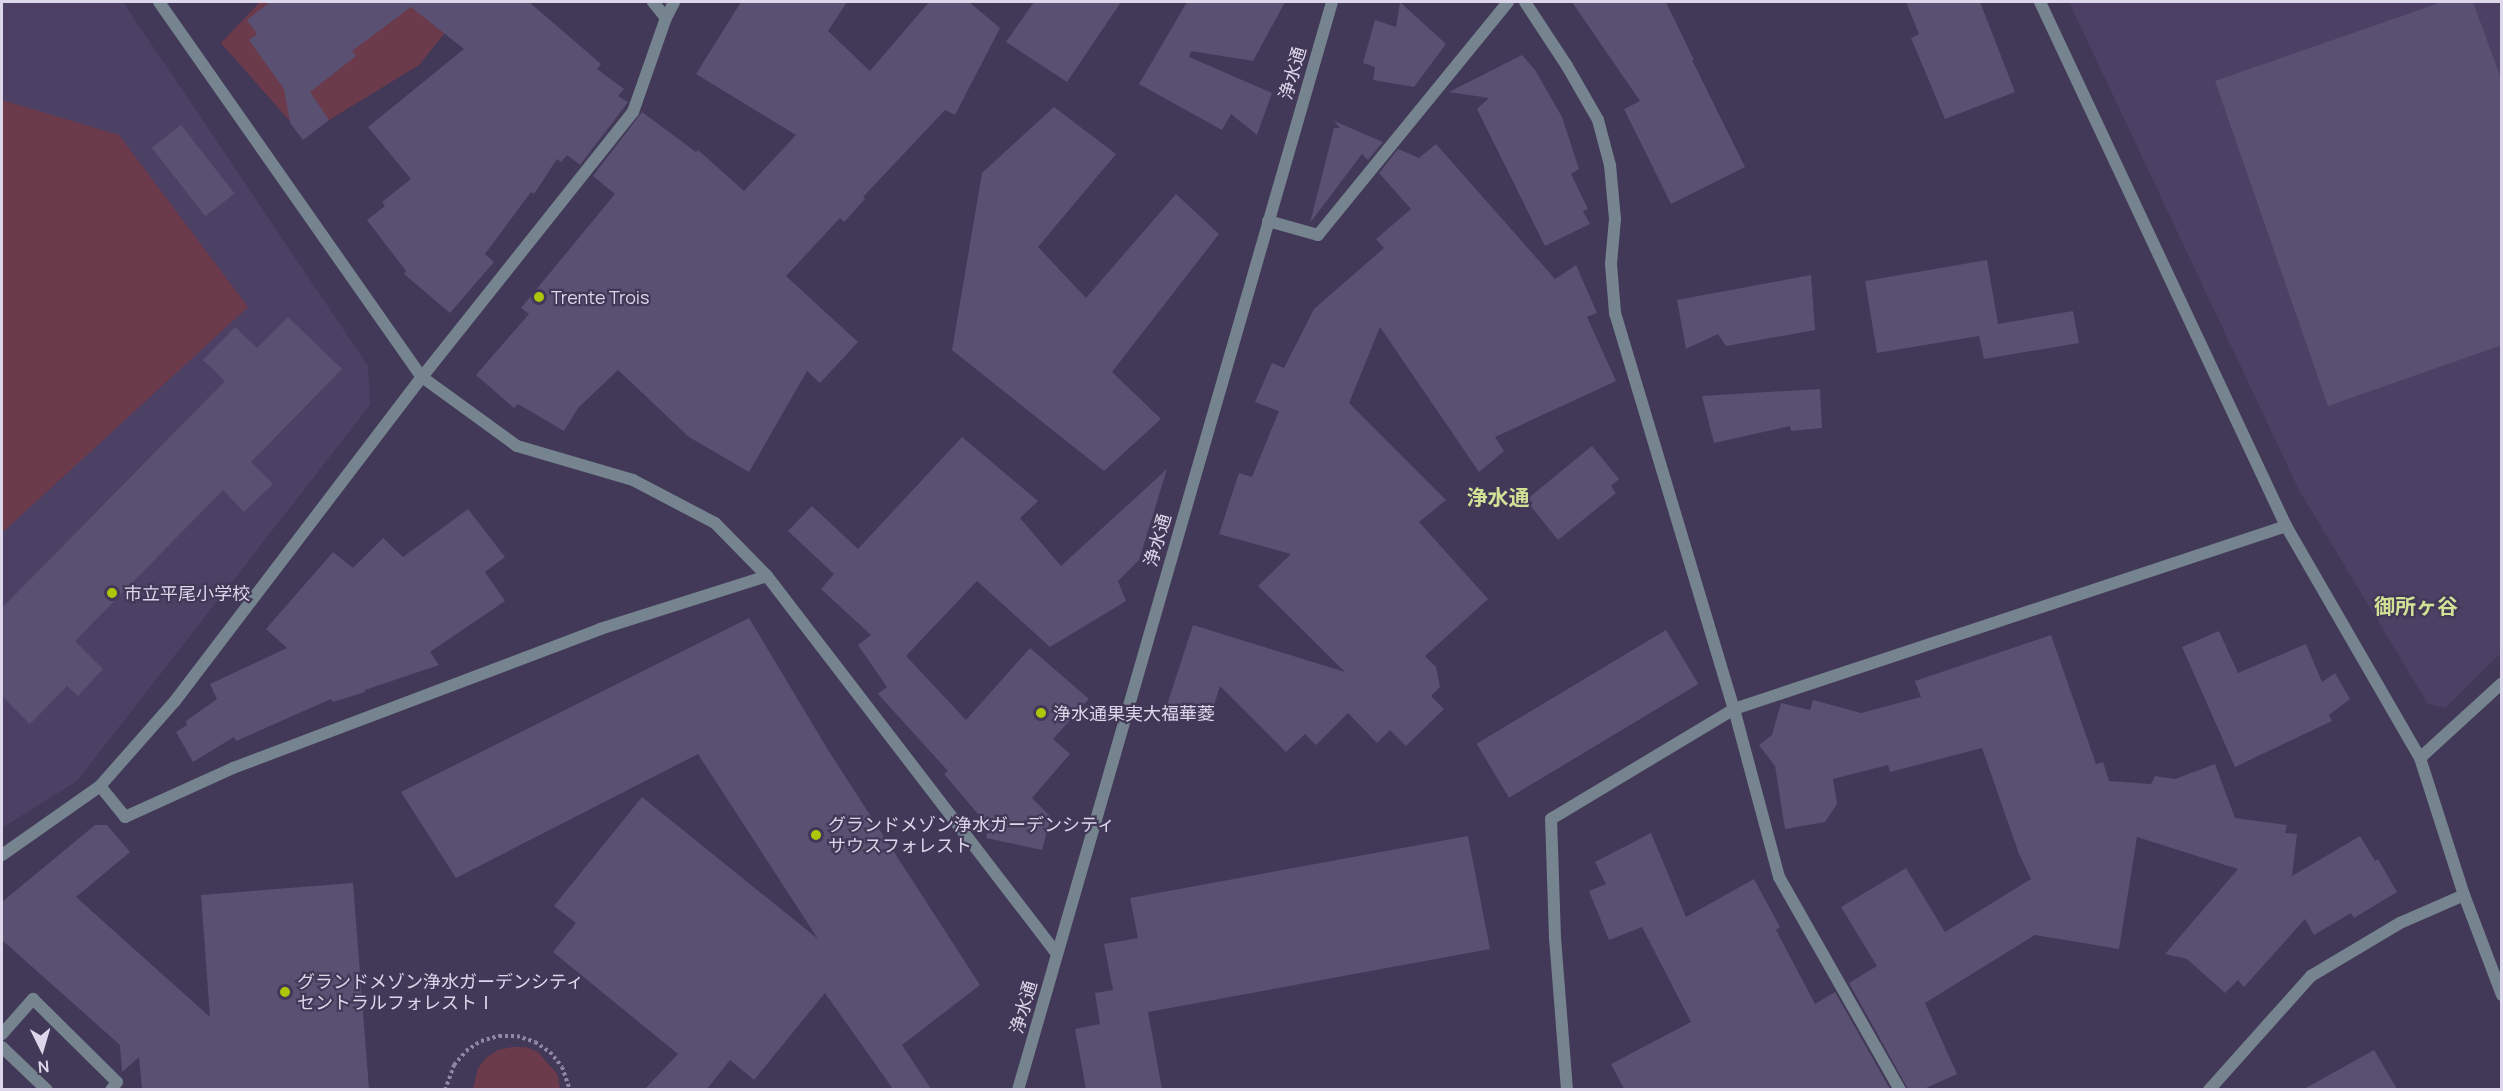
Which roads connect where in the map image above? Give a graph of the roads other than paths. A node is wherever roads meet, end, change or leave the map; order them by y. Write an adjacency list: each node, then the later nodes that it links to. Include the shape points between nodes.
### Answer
1 (159, 2): 10 (street)
2 (653, 2): 8 (street)
3 (674, 2): 8 (street)
4 (1332, 2): 9 (street, 浄水通)
5 (1508, 2): 9 (street, via 1318,235)
6 (1525, 2): 14 (street, via 1598,120 1610,165 1615,219 1611,264 1615,313)
7 (2040, 2): 11 (street)
8 (666, 18): 10 (street, via 633,112)
9 (1268, 221): 19 (street, 浄水通)
10 (422, 377): 12 (street, via 517,446 633,480 715,524); 16 (street, via 175,702)
11 (2286, 526): 14 (street); 15 (street)
12 (767, 576): 16 (street, via 600,629 233,768 125,817); 19 (street)
13 (2502, 682): 15 (street)
14 (1734, 709): 26 (street, via 1551,819); 27 (street, via 1779,877)
15 (2420, 758): 18 (street)
16 (100, 786): 17 (street)
17 (2, 855)
18 (2464, 895): 20 (street); 28 (street, via 2400,923 2311,976)
19 (1057, 954): 25 (street, 浄水通)
20 (2502, 995)
21 (2, 1034): 24 (street, via 33,999 117,1082)
22 (2, 1047): 23 (street)
23 (47, 1089)
24 (111, 1089)
25 (1018, 1089)
26 (1567, 1089)
27 (1900, 1089)
28 (2209, 1089)

